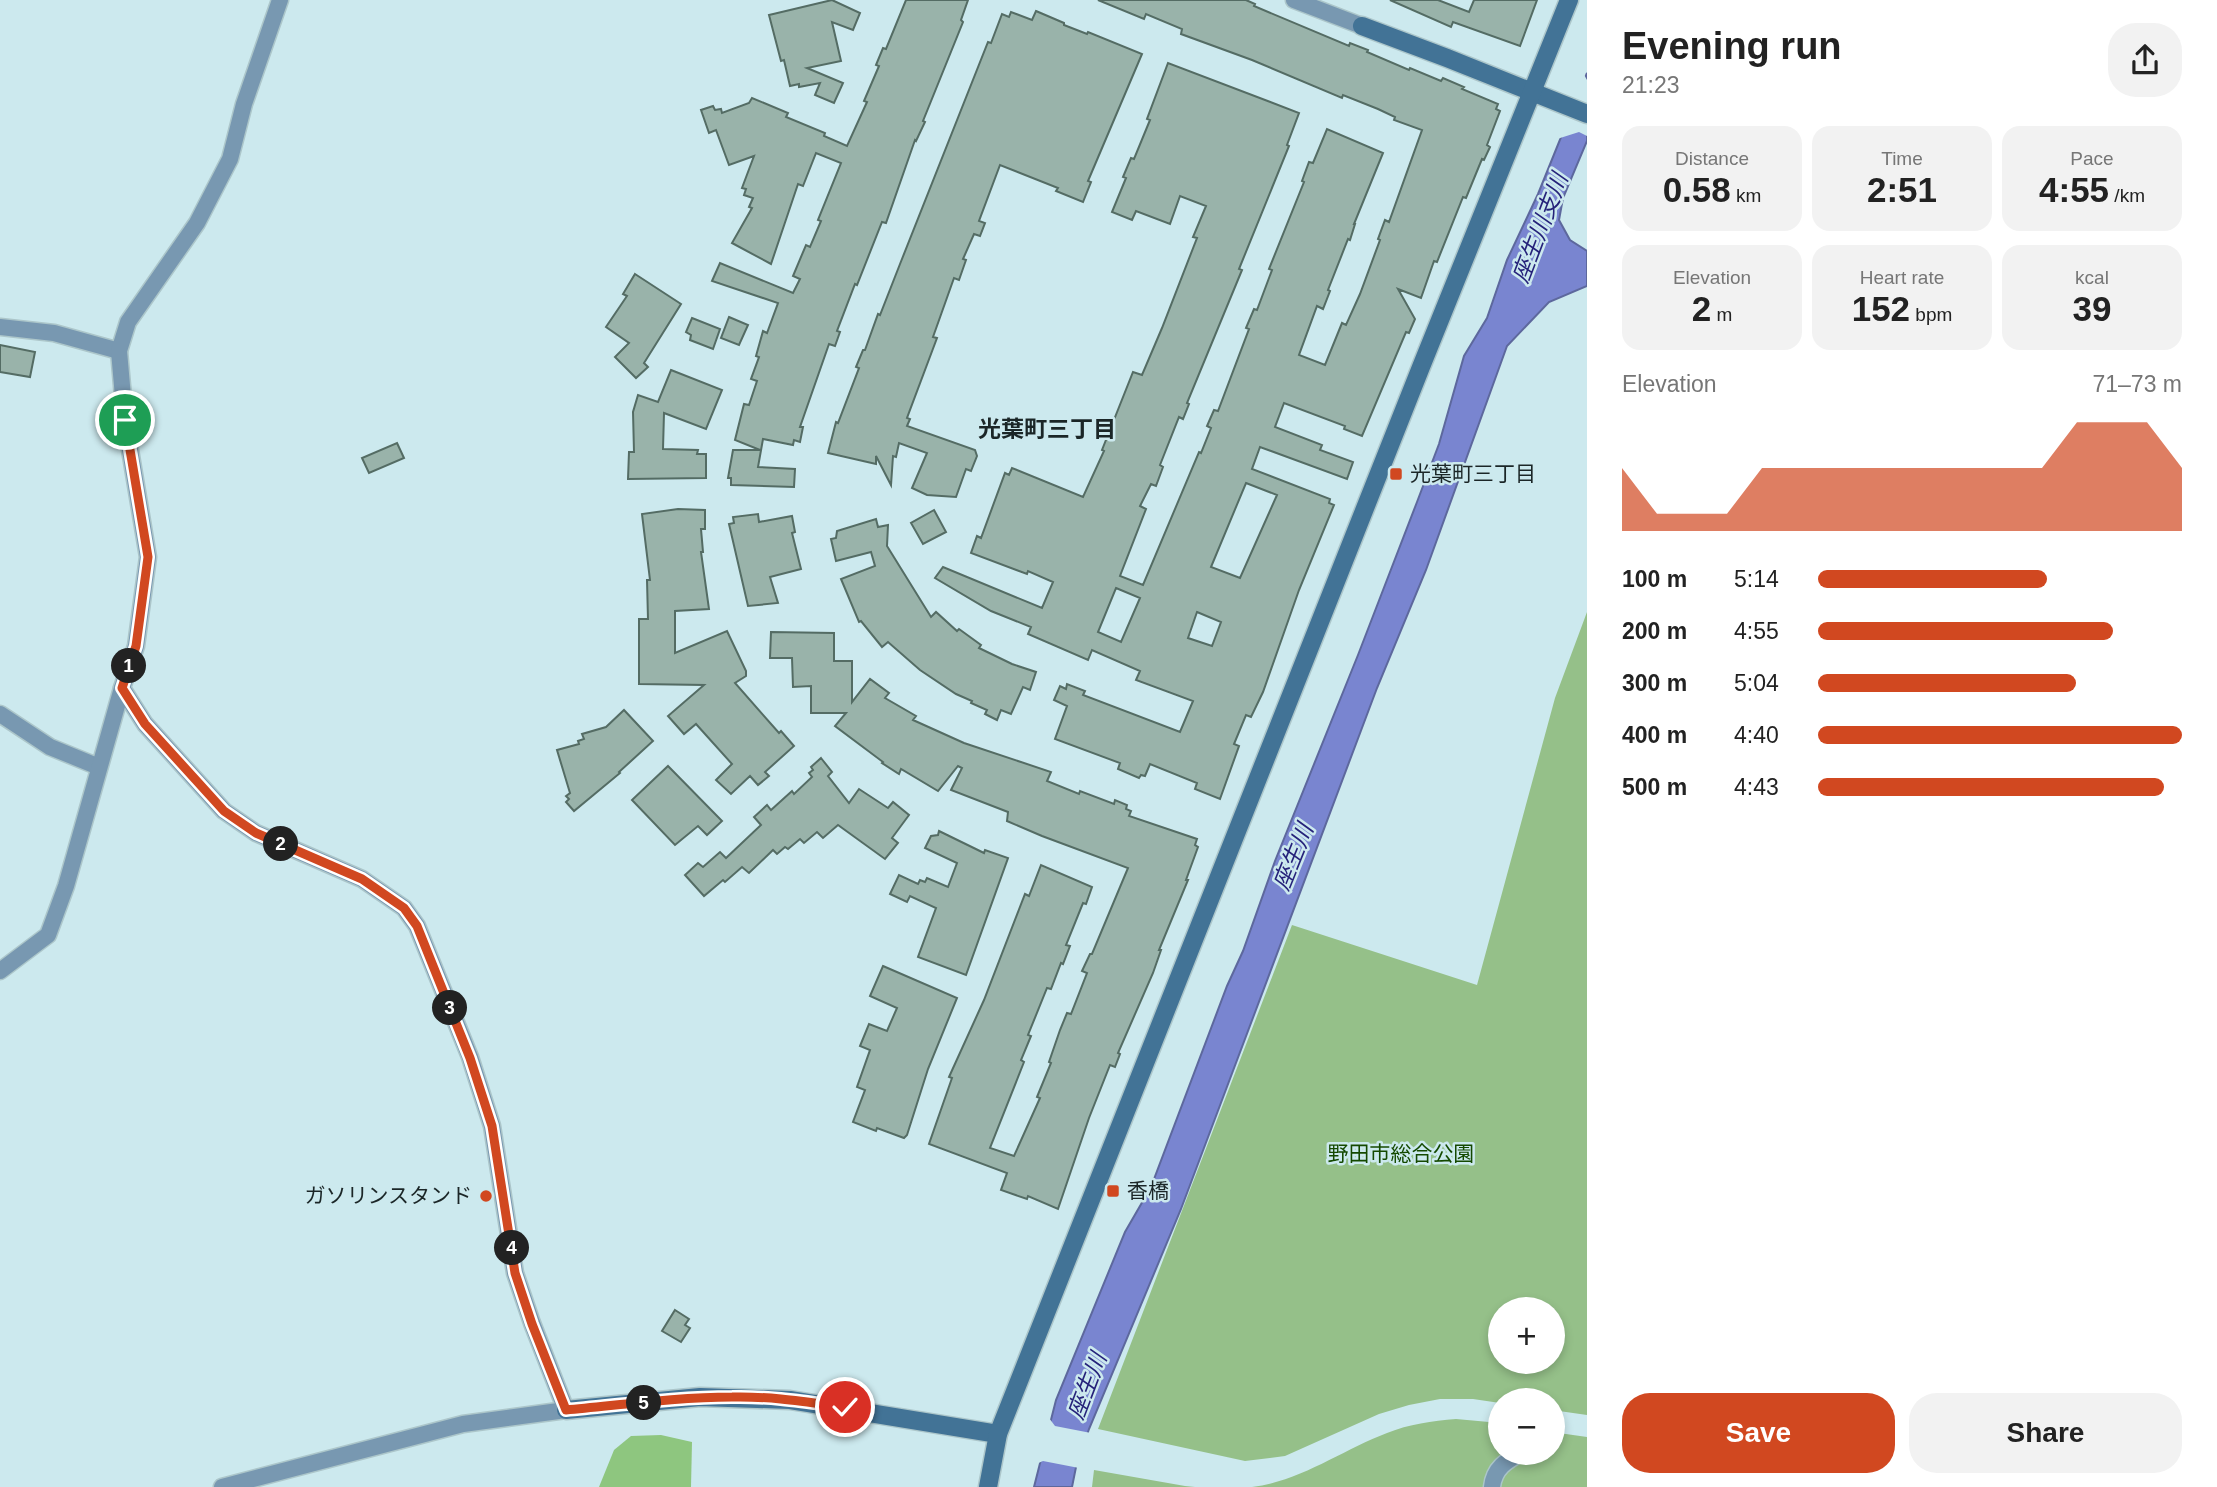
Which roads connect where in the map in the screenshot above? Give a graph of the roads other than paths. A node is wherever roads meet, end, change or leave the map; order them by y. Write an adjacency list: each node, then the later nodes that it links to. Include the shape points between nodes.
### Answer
1 (280, 0): 8 (street, via 230,159 197,223 128,322)
2 (1294, 0): 4 (street)
3 (1569, 0): 5 (street)
4 (1363, 26): 5 (street)
5 (1533, 92): 6 (street); 14 (street)
6 (1587, 114)
7 (0, 327): 8 (street, via 54,333)
8 (119, 351): 9 (street, via 125,420 148,557 136,646)
9 (122, 688): 11 (street); 13 (street, via 145,724 224,811 256,833 362,879 404,908 417,926 492,1126 515,1273)
10 (0, 714): 11 (street, via 50,747)
11 (99, 767): 12 (street, via 48,935)
12 (0, 971)
13 (566, 1410): 14 (street, via 700,1397 776,1399); 16 (street, via 463,1424)
14 (998, 1434): 17 (street)
15 (1500, 1465): 18 (street)
16 (222, 1487)
17 (988, 1487)
18 (1492, 1487)

